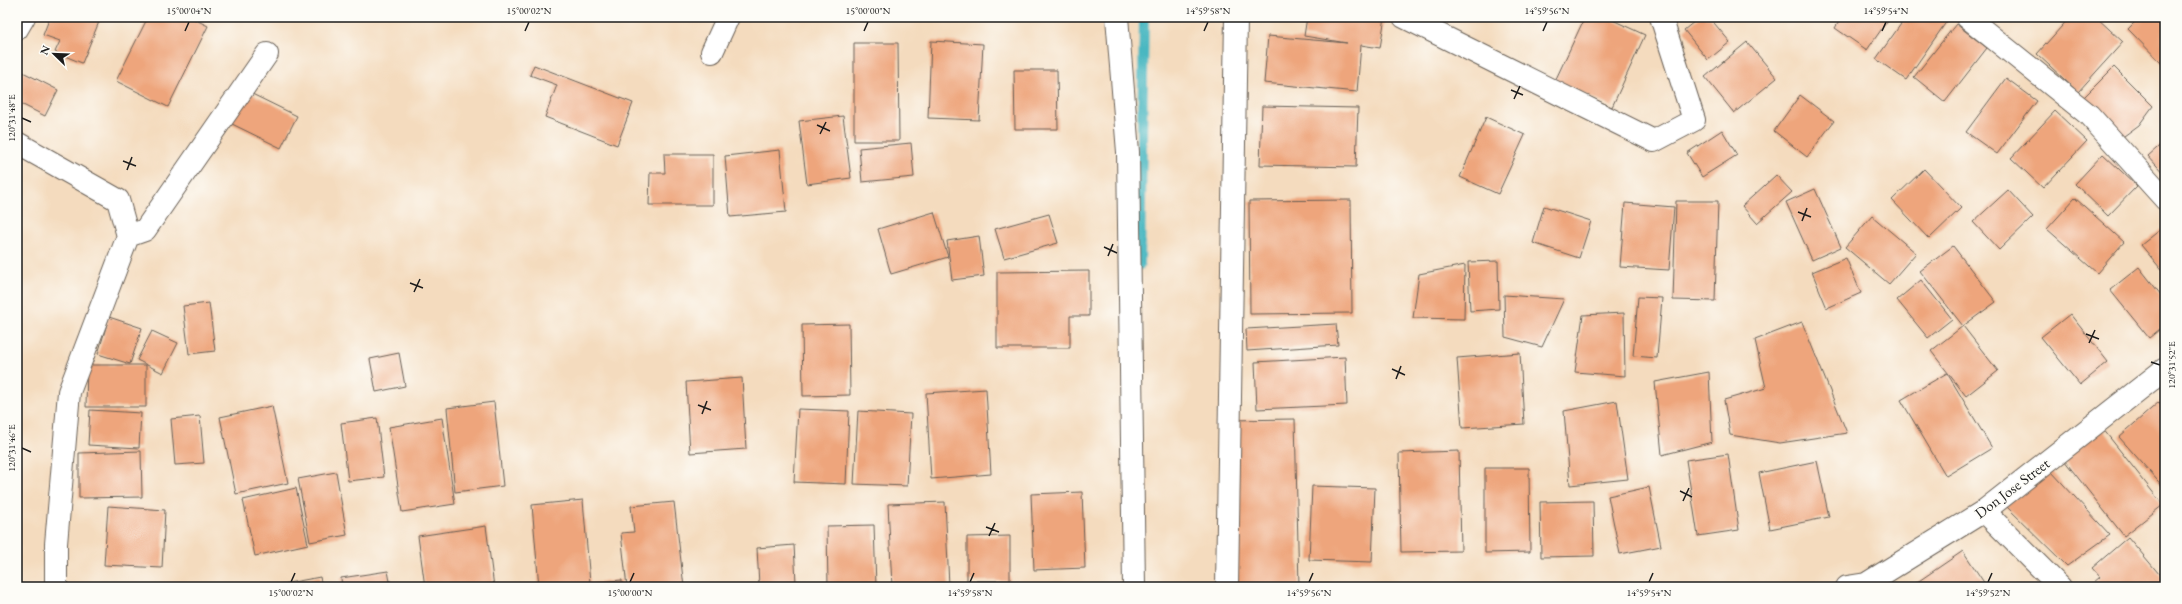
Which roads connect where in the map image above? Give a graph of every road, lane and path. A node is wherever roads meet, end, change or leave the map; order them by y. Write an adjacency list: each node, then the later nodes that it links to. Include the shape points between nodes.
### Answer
1 (24, 17): 8 (street)
2 (728, 17): 9 (street)
3 (1117, 17): 17 (street, via 1128,152)
4 (1236, 17): 18 (street)
5 (1404, 17): 6 (street, via 1654,141 1694,120)
6 (1661, 17)
7 (1967, 17): 12 (street, via 2089,115)
8 (17, 29)
9 (712, 52)
10 (267, 54): 13 (street, via 145,230)
11 (17, 143): 13 (street, via 118,200)
12 (2165, 199)
13 (128, 236): 16 (street, via 69,392 56,544)
14 (2165, 369): 15 (street, Don Jose Street)
15 (1984, 511): 19 (street, Don Jose Street, via 1866,584); 20 (street)
16 (56, 587)
17 (1134, 587)
18 (1227, 587)
19 (1847, 587)
20 (2060, 587)

